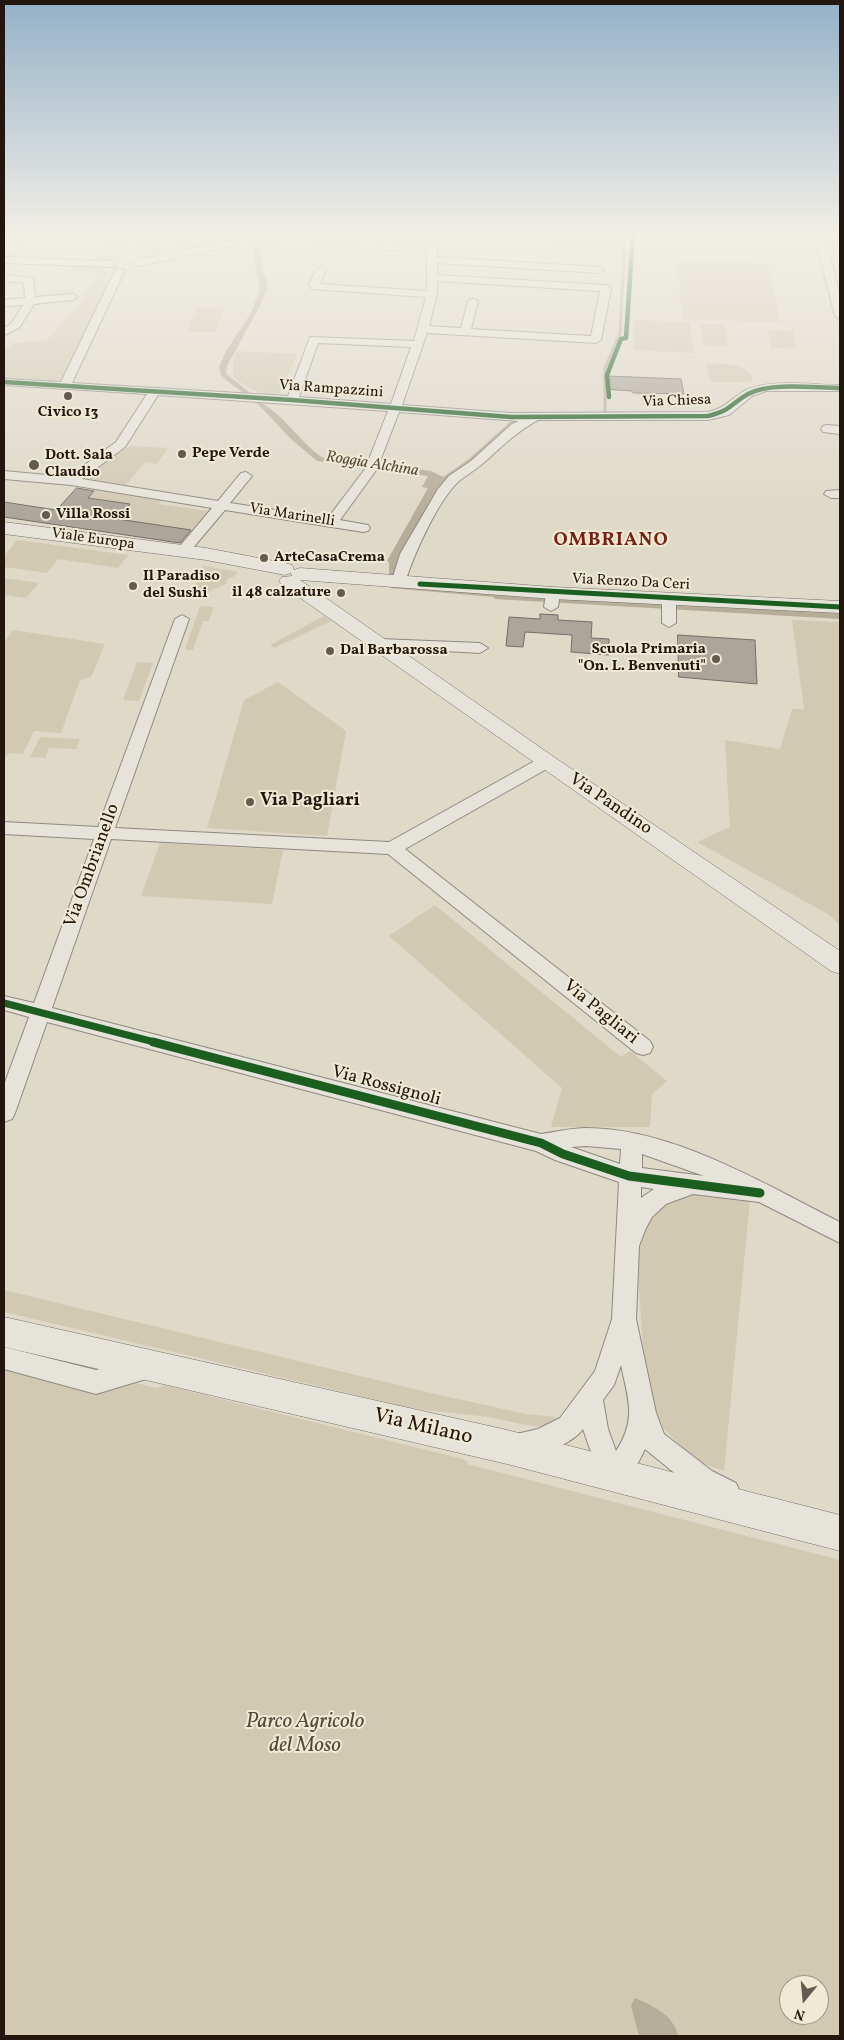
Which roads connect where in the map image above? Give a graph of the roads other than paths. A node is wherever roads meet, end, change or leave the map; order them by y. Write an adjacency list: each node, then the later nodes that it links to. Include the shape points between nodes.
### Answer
1 (93, 328): 8 (street)
2 (466, 328): 5 (street)
3 (598, 328): 5 (street, via 596,340)
4 (422, 329): 5 (street); 6 (street)
5 (465, 332)
6 (418, 344): 11 (street, via 314,339); 12 (street)
7 (4, 382): 8 (street, Via Rampazzini)
8 (65, 386): 10 (street, Via Rampazzini)
9 (840, 388): 14 (street, Via Chiesa, via 765,388 748,394 725,412 708,416)
10 (154, 392): 11 (street, Via Rampazzini); 22 (street, via 121,444)
11 (292, 400): 12 (street, Via Rampazzini)
12 (394, 408): 13 (street, Via Rampazzini); 24 (street, via 369,473 358,483)
13 (536, 418): 14 (street, Via Chiesa); 21 (street, via 516,427 475,458)
14 (612, 418): 16 (street)
15 (827, 429): 17 (street)
16 (609, 430)
17 (840, 430)
18 (440, 474): 21 (street)
19 (4, 475): 22 (street, Via Marinelli)
20 (246, 476): 23 (street, Via Marinelli)
21 (454, 479): 29 (street, via 407,554)
22 (71, 481): 23 (street, Via Marinelli)
23 (222, 505): 24 (street, Via Marinelli); 27 (street)
24 (331, 523): 25 (street, Via Marinelli)
25 (363, 528)
26 (5, 530): 27 (street, Viale Europa)
27 (182, 552): 28 (street, Viale Europa, via 202,559)
28 (288, 575): 29 (street, Via Renzo Da Ceri); 32 (street, Via Pandino)
29 (398, 583): 30 (street, Via Renzo Da Ceri, via 454,592 669,609)
30 (840, 607)
31 (182, 619): 36 (street, Via Ombrianello)
32 (380, 644): 33 (street); 34 (street, Via Pandino)
33 (480, 648)
34 (546, 762): 37 (street); 38 (street, Via Pandino)
35 (4, 828): 36 (street)
36 (104, 834): 37 (street); 40 (street, Via Ombrianello)
37 (392, 848): 41 (street, Via Pagliari)
38 (840, 964)
39 (4, 1003): 40 (street, Via Rossignoli)
40 (40, 1012): 42 (street, Via Ombrianello); 44 (street, Via Rossignoli)
41 (643, 1047)
42 (4, 1113)
43 (632, 1142): 44 (street, Via Rossignoli, via 586,1137); 45 (street); 47 (street, Via Rossignoli, via 691,1161)
44 (541, 1143): 45 (street, Via Rossignoli)
45 (629, 1176): 46 (street, Via Rossignoli); 49 (street, Via Rossignoli)
46 (697, 1184): 47 (street, Via Rossignoli); 49 (street, Via Rossignoli, via 670,1190 651,1201 635,1224)
47 (760, 1193): 48 (street, Via Rossignoli)
48 (840, 1233)
49 (626, 1255): 50 (street, Via Rossignoli)
50 (624, 1319): 54 (street, Via Rossignoli, via 605,1377); 55 (street, Via Rossignoli)
51 (4, 1332): 53 (street, Via Milano)
52 (4, 1358): 53 (street, via 96,1382)
53 (153, 1366): 56 (street, Via Milano)
54 (590, 1400): 56 (street, Via Rossignoli, via 569,1428 540,1441); 57 (street, via 600,1449)
55 (643, 1413): 57 (street, Via Rossignoli, via 638,1438 629,1457); 58 (street, Via Rossignoli, via 656,1443 703,1480)
56 (508, 1447): 57 (street, Via Milano)
57 (614, 1473): 58 (street, Via Milano)
58 (772, 1514): 59 (street, Via Milano)
59 (840, 1532)

